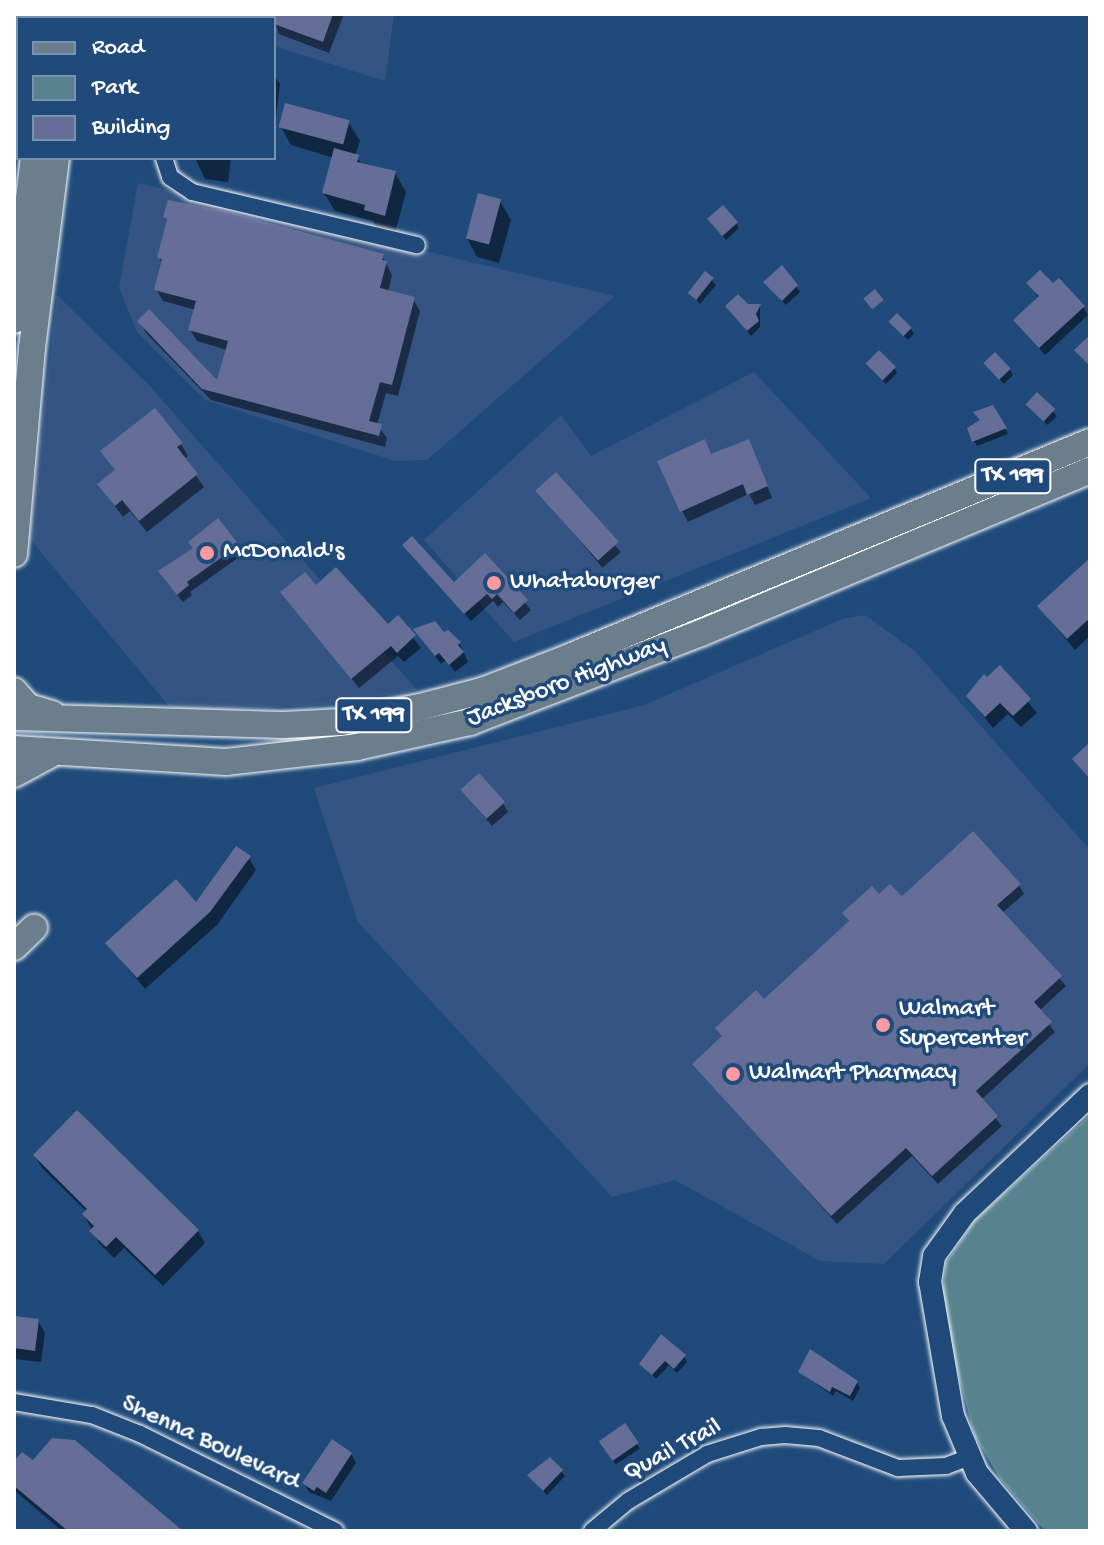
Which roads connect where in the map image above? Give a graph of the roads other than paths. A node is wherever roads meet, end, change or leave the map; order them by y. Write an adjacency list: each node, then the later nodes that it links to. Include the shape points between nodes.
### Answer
1 (34, 160): 4 (main road)
2 (56, 160): 7 (main road)
3 (165, 160): 5 (street, via 170,177 192,192)
4 (25, 235): 6 (main road); 7 (main road, via 30,247 15,375)
5 (417, 245)
6 (14, 320)
7 (28, 394): 10 (main road)
8 (1090, 442): 11 (main road, Jacksboro Highway / TX 199)
9 (1090, 470): 12 (main road, Jacksboro Highway / TX 199)
10 (14, 554)
11 (711, 599): 12 (main road); 16 (main road, Jacksboro Highway / TX 199, via 485,690 341,722)
12 (721, 624): 19 (main road, Jacksboro Highway / TX 199, via 470,722)
13 (14, 691): 15 (main road, via 36,711)
14 (14, 717): 15 (main road, Jacksboro Highway / TX 199)
15 (119, 722): 16 (main road, Jacksboro Highway / TX 199)
16 (283, 725): 19 (main road)
17 (14, 749): 18 (main road, Jacksboro Highway / TX 199)
18 (55, 752): 19 (main road, Jacksboro Highway / TX 199, via 226,762); 20 (main road)
19 (279, 757)
20 (14, 774)
21 (14, 938): 22 (main road, via 34,928)
22 (14, 947)
23 (1090, 1095): 25 (street, via 965,1213 934,1256 930,1300 953,1416)
24 (14, 1402): 26 (street, Shenna Boulevard, via 92,1415 140,1434)
25 (970, 1457): 27 (street, Quail Trail, via 946,1466 898,1468 819,1438 761,1437 707,1454 628,1501); 28 (street)
26 (335, 1531)
27 (592, 1531)
28 (1026, 1531)

